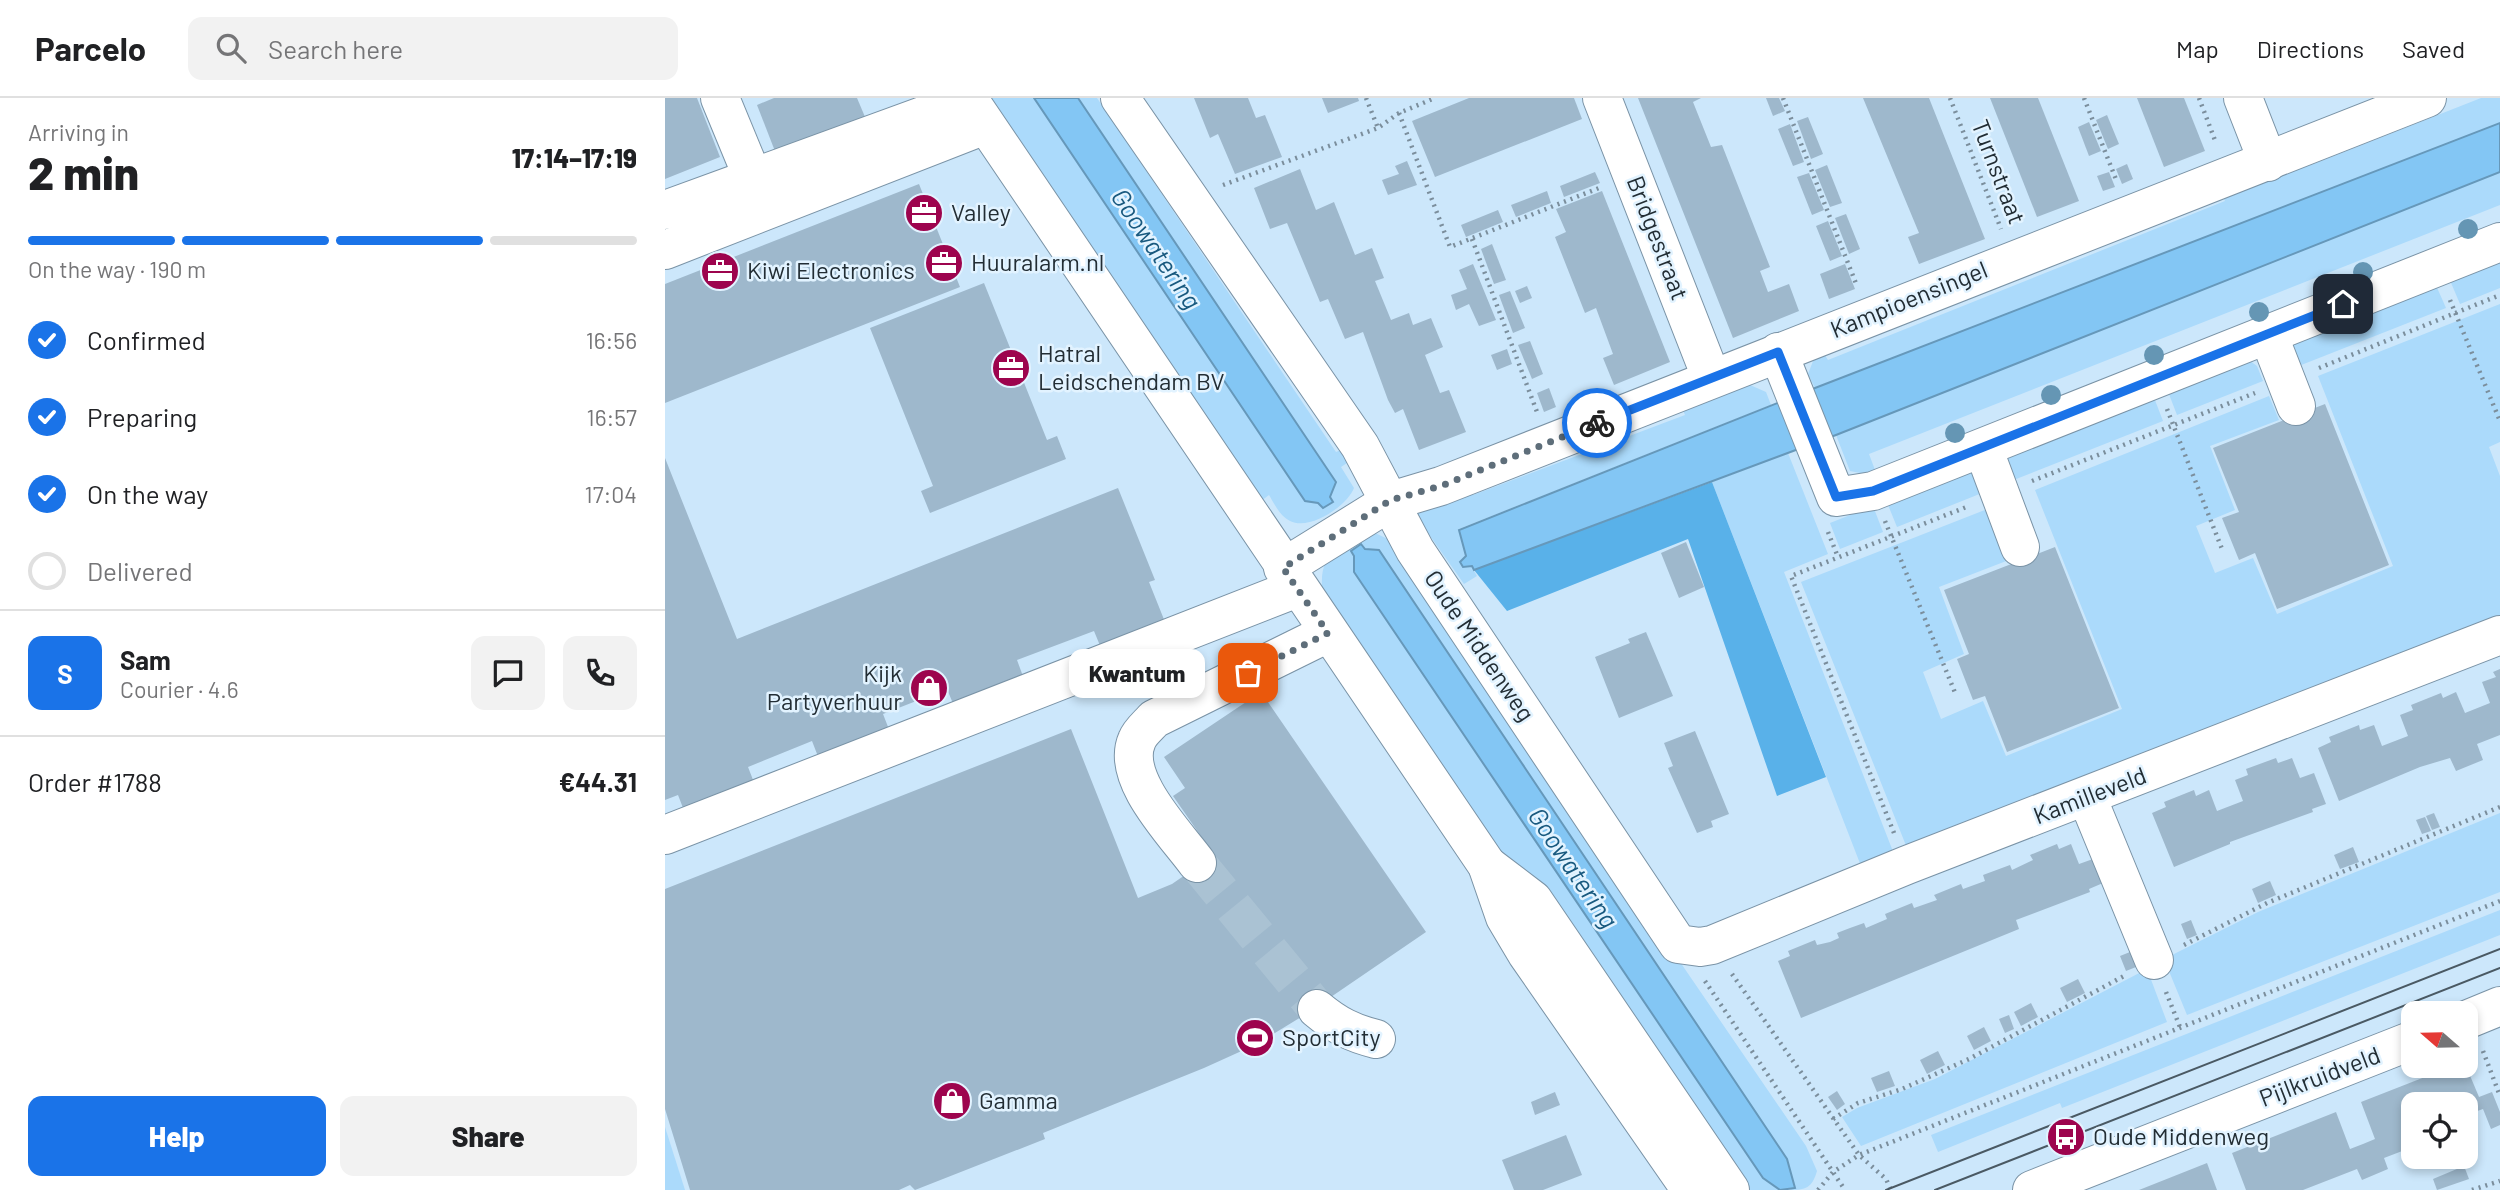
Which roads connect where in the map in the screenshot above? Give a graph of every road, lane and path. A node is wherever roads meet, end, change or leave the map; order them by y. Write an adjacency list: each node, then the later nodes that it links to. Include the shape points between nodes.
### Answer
1 (720, 98): 18 (street)
2 (1120, 98): 41 (street, Oude Middenweg, via 1360,446)
3 (1366, 98): 14 (path)
4 (1435, 98): 13 (path)
5 (1602, 98): 16 (street, Bridgestraat)
6 (1783, 98): 29 (path)
7 (1950, 98): 25 (path, Turnstraat)
8 (2084, 98): 21 (path)
9 (2199, 98): 17 (path)
10 (2243, 98): 15 (street)
11 (2427, 98): 15 (street, Kampioensingel)
12 (974, 107): 18 (street); 24 (street); 45 (street)
13 (1399, 113): 14 (path); 22 (path, via 1450,247)
14 (1378, 128): 19 (path)
15 (2268, 162): 17 (street, Kampioensingel)
16 (1632, 175): 22 (path); 32 (street, Bridgestraat)
17 (2229, 177): 21 (street, Kampioensingel)
18 (753, 178): 20 (street)
19 (1216, 187)
20 (665, 210)
21 (2130, 214): 25 (street, Kampioensingel)
22 (1472, 239): 37 (path)
23 (2500, 242): 26 (street)
24 (665, 250)
25 (2013, 259): 29 (street, Kampioensingel)
26 (2437, 267): 28 (path); 30 (street)
27 (2500, 295): 28 (path)
28 (2455, 313): 34 (path); 35 (path)
29 (1869, 317): 31 (street, Kampioensingel)
30 (2269, 334): 33 (street); 34 (street)
31 (1783, 367): 32 (street, Kampioensingel); 39 (street, via 1836,497)
32 (1711, 377): 37 (street, Kampioensingel)
33 (2154, 379): 36 (path); 38 (street)
34 (2291, 394): 36 (path)
35 (2500, 421)
36 (2173, 425): 40 (path); 44 (path)
37 (1548, 443): 41 (street, Kampioensingel, via 1441,486)
38 (1983, 448): 39 (street); 40 (street)
39 (1873, 491): 42 (path)
40 (2000, 494): 42 (path); 43 (street)
41 (1391, 500): 45 (street, Kampioensingel); 55 (street, Oude Middenweg, via 1415,550)
42 (1891, 536): 48 (path); 51 (path, via 1791,576)
43 (2020, 547)
44 (2221, 549)
45 (1290, 578): 46 (street); 50 (street, Kampioensingel)
46 (1328, 633): 52 (street, via 1154,719 1137,738 1132,763 1140,785); 53 (street)
47 (2500, 635): 49 (street, Kamilleveld)
48 (1956, 695)
49 (2087, 797): 55 (street, Kamilleveld, via 1712,945); 56 (street)
50 (665, 835)
51 (1897, 840)
52 (1197, 863)
53 (1487, 864): 64 (street, via 1505,917 1527,954); 65 (street, via 1532,900)
54 (2500, 901): 62 (path, via 1860,1155)
55 (1678, 944): 62 (path)
56 (2154, 960)
57 (1317, 1009): 59 (street, via 1353,1034)
58 (2479, 1015): 61 (path)
59 (1376, 1039)
60 (2401, 1045): 68 (street, Pijlkruidveld)
61 (2500, 1096)
62 (1833, 1172): 66 (path); 67 (path)
63 (2500, 1181): 69 (path)
64 (1691, 1190)
65 (1730, 1190)
66 (1818, 1190)
67 (1845, 1190)
68 (2032, 1190)
69 (2472, 1190)

